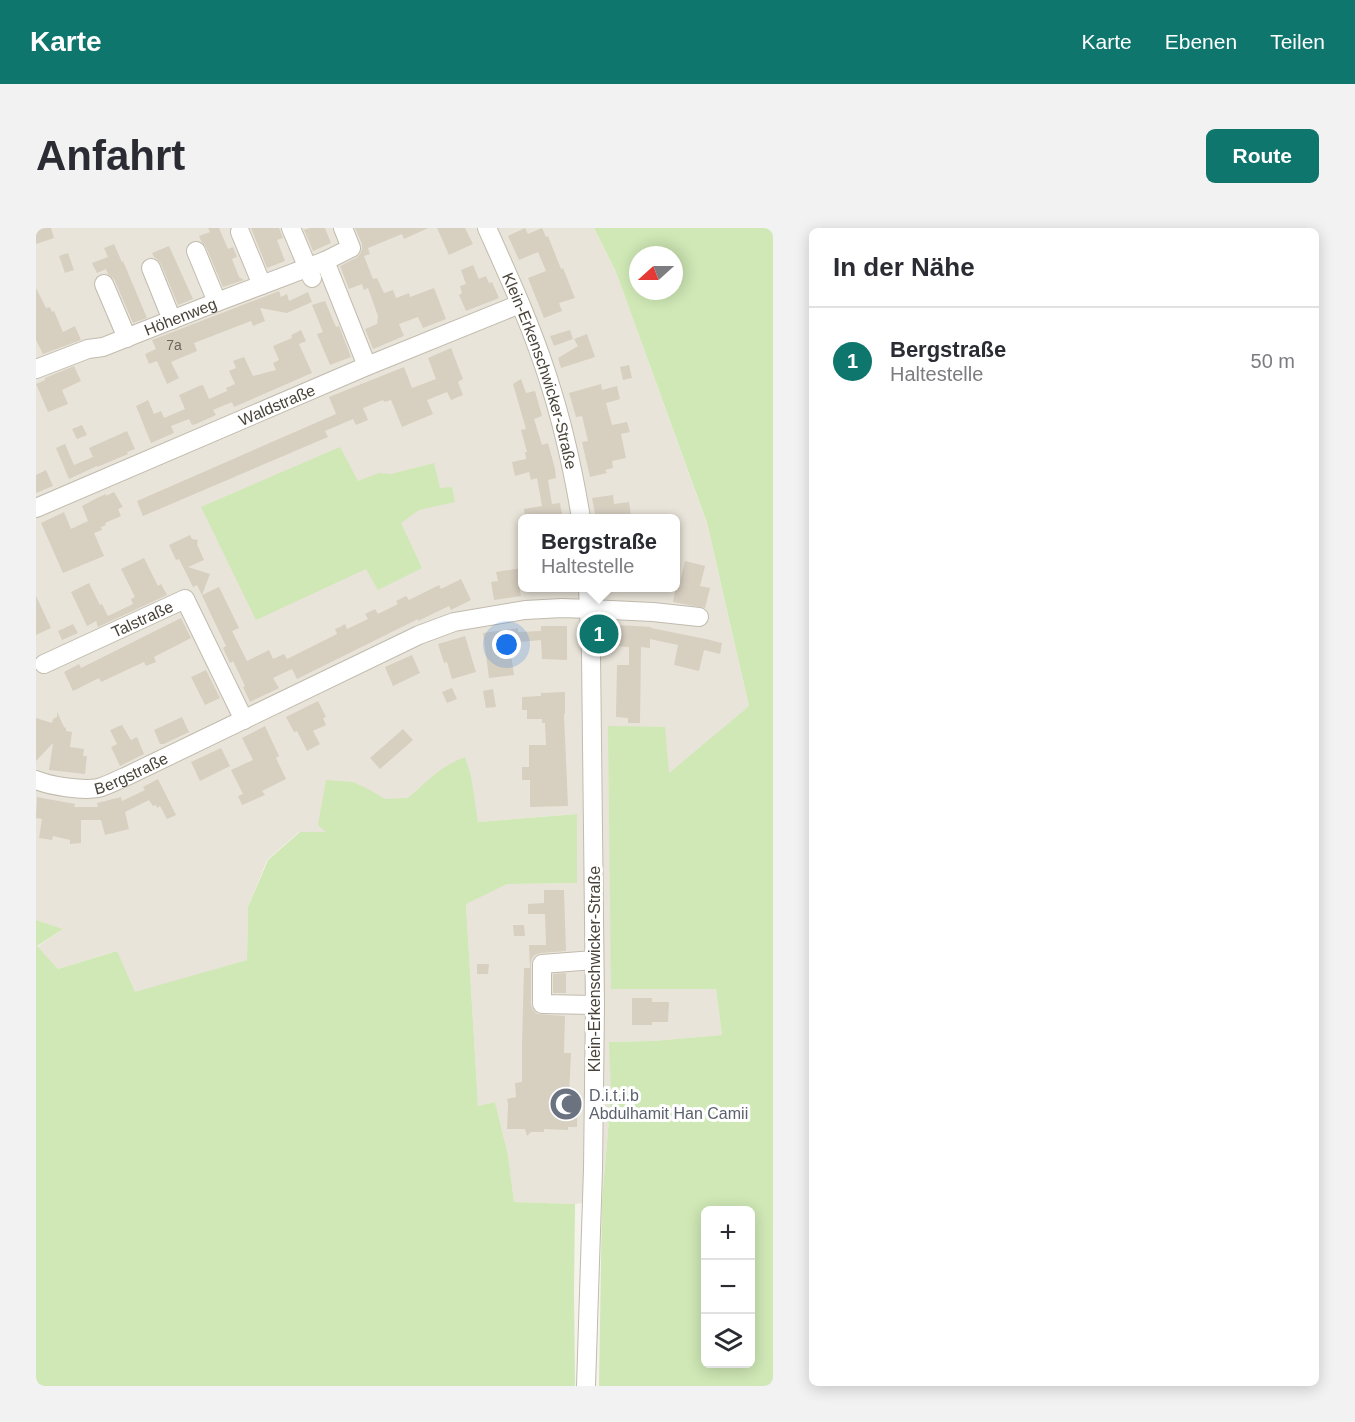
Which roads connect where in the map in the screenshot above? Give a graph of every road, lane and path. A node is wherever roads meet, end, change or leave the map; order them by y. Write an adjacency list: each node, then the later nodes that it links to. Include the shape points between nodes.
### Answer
1 (291, 228): 7 (street)
2 (343, 228): 7 (street, Höhenweg, via 351,248)
3 (487, 228): 11 (street, Klein-Erkenschwicker-Straße)
4 (240, 232): 9 (street)
5 (196, 251): 10 (street)
6 (151, 268): 12 (street)
7 (315, 269): 9 (street, Höhenweg); 15 (street)
8 (104, 284): 13 (street)
9 (262, 285): 10 (street, Höhenweg)
10 (217, 302): 12 (street, Höhenweg)
11 (520, 304): 15 (street, Waldstraße); 17 (street, Klein-Erkenschwicker-Straße, via 564,432)
12 (172, 320): 13 (street, Höhenweg)
13 (127, 338): 14 (street, Höhenweg)
14 (38, 364)
15 (367, 366): 16 (street, Waldstraße)
16 (36, 508)
17 (580, 514)
18 (588, 592): 19 (street, Klein-Erkenschwicker-Straße)
19 (590, 609): 20 (street, Bergstraße); 22 (street, Bergstraße, via 525,610 454,622 419,635); 24 (street, Klein-Erkenschwicker-Straße)
20 (699, 617)
21 (44, 664): 22 (street, Talstraße, via 185,599)
22 (244, 720): 23 (street, Bergstraße, via 98,788 48,785)
23 (36, 780)
24 (594, 960): 25 (street, Klein-Erkenschwicker-Straße); 25 (street, via 542,964 542,1004)
25 (595, 1005): 26 (street, Klein-Erkenschwicker-Straße)
26 (586, 1386)

